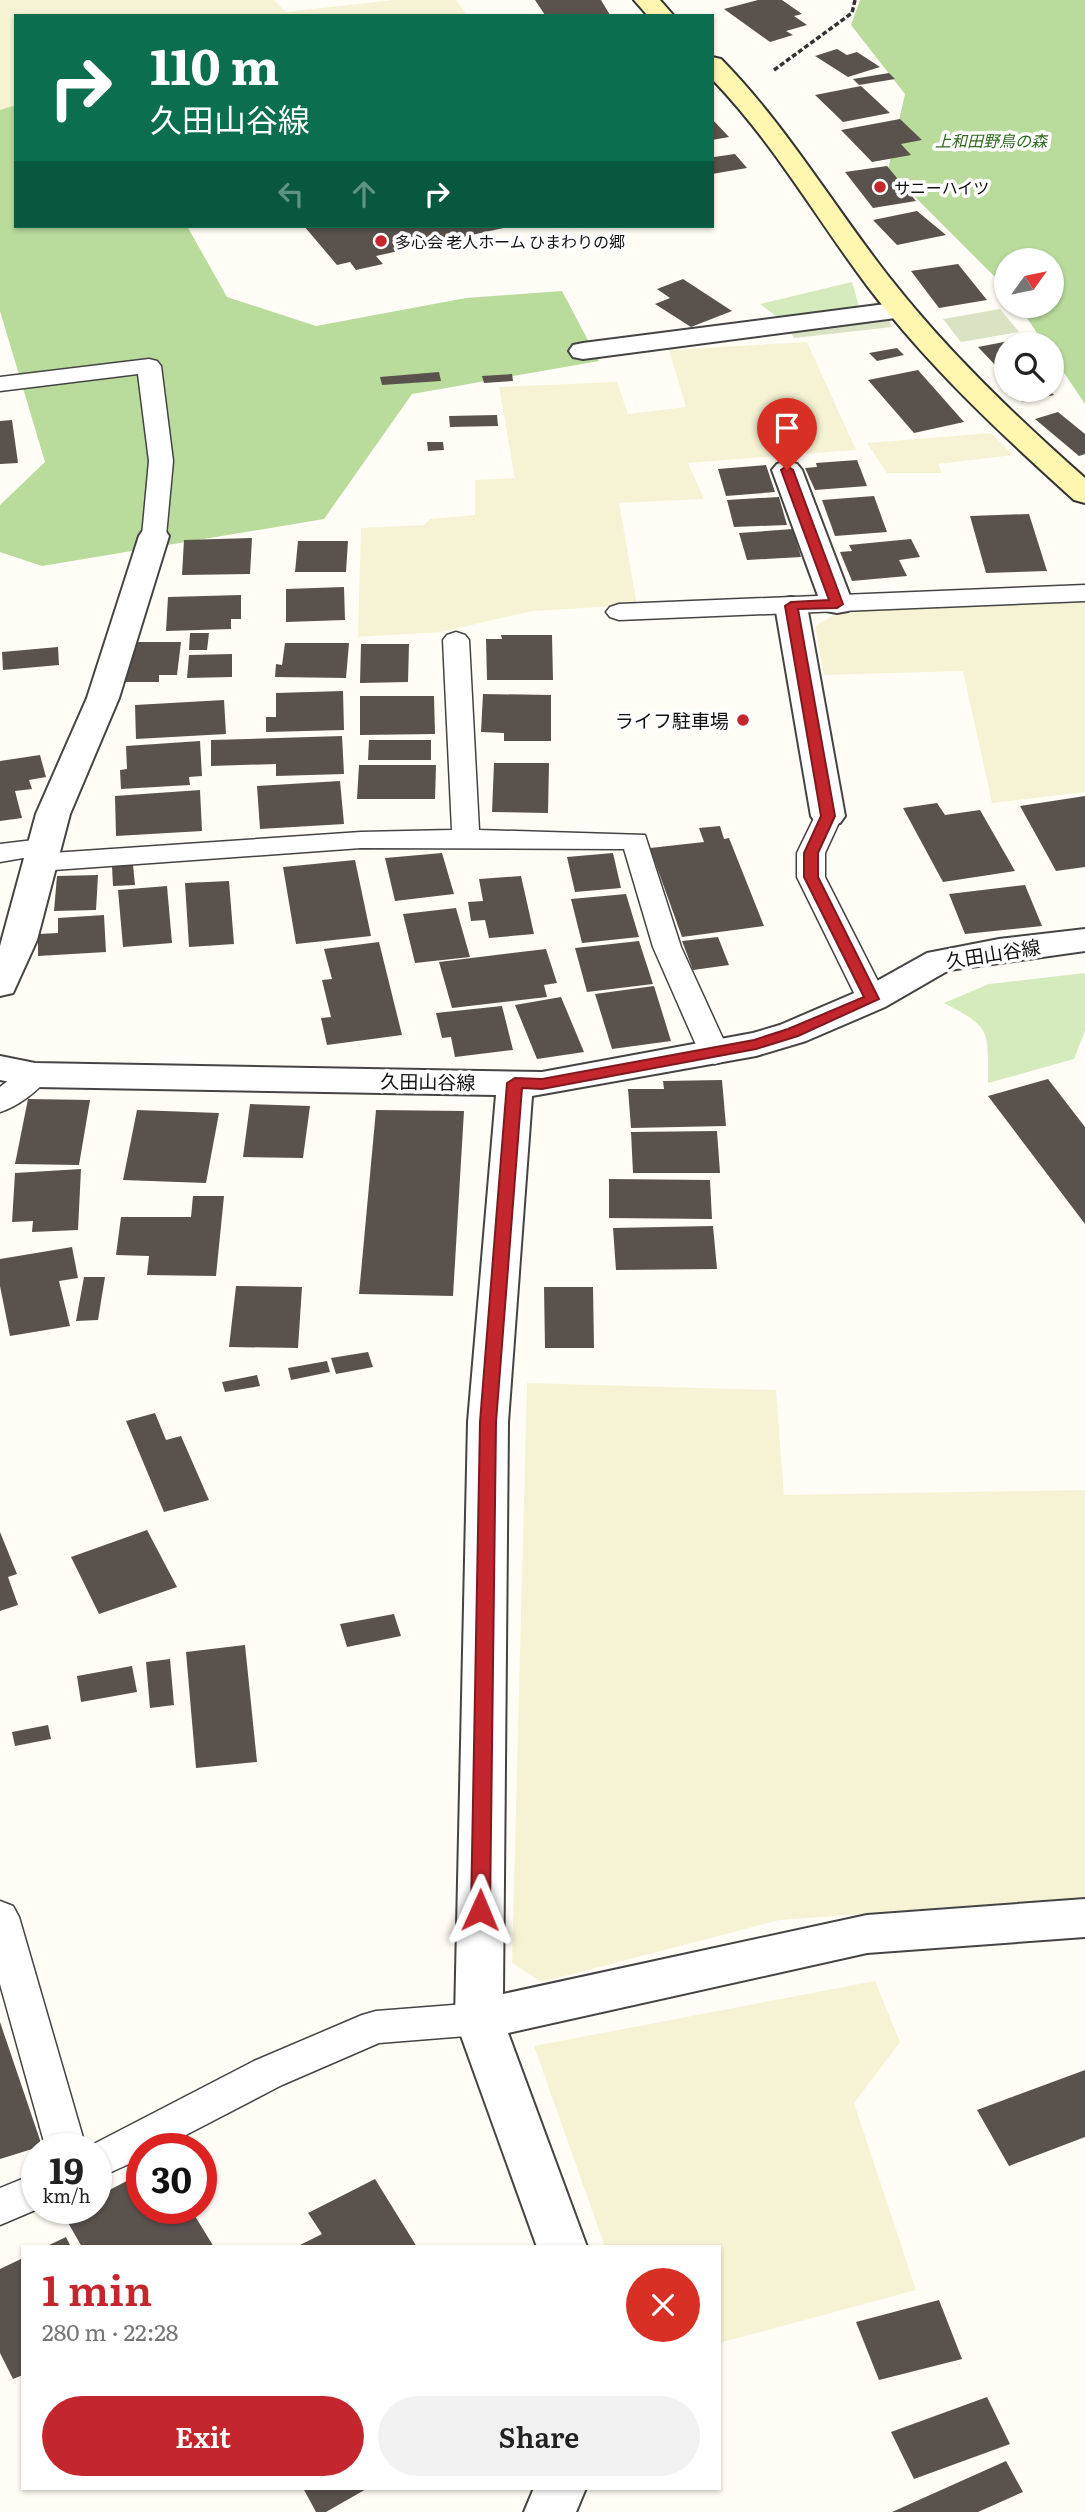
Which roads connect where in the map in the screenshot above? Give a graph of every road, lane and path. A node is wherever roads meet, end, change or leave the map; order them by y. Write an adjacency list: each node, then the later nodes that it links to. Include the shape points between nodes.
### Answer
1 (646, 0): 3 (street)
2 (855, 0): 5 (path, via 852,13)
3 (660, 14)
4 (714, 66): 5 (street)
5 (742, 93): 6 (street)
6 (901, 310): 7 (street); 10 (street, via 933,348)
7 (583, 351)
8 (0, 384): 11 (lane, via 149,366 161,461)
9 (787, 470): 13 (street)
10 (1085, 494)
11 (154, 536): 20 (street, via 103,698)
12 (1085, 593): 13 (lane)
13 (837, 604): 14 (lane)
14 (791, 606): 15 (lane); 17 (street)
15 (619, 612)
16 (456, 640): 18 (lane)
17 (828, 816): 23 (lane, via 811,853 811,877)
18 (467, 838): 20 (lane); 24 (lane, via 635,841 667,947)
19 (0, 853): 20 (lane)
20 (41, 855): 22 (street, via 20,940)
21 (1085, 940): 23 (street, 久田山谷線, via 939,961)
22 (0, 985)
23 (872, 999): 24 (street, 久田山谷線, via 793,1033)
24 (715, 1054): 27 (street, 久田山谷線, via 542,1084)
25 (0, 1068): 26 (street, 久田山谷線)
26 (35, 1075): 27 (street, 久田山谷線); 28 (lane)
27 (515, 1083): 31 (street, via 488,1422)
28 (0, 1102)
29 (0, 1917): 32 (lane)
30 (1085, 1918): 31 (street, via 867,1934)
31 (479, 2019): 33 (lane, via 376,2027 268,2073); 36 (street)
32 (61, 2133)
33 (112, 2154)
34 (21, 2198): 35 (lane)
35 (0, 2207)
36 (561, 2245)
37 (559, 2490): 38 (street)
38 (550, 2512)

